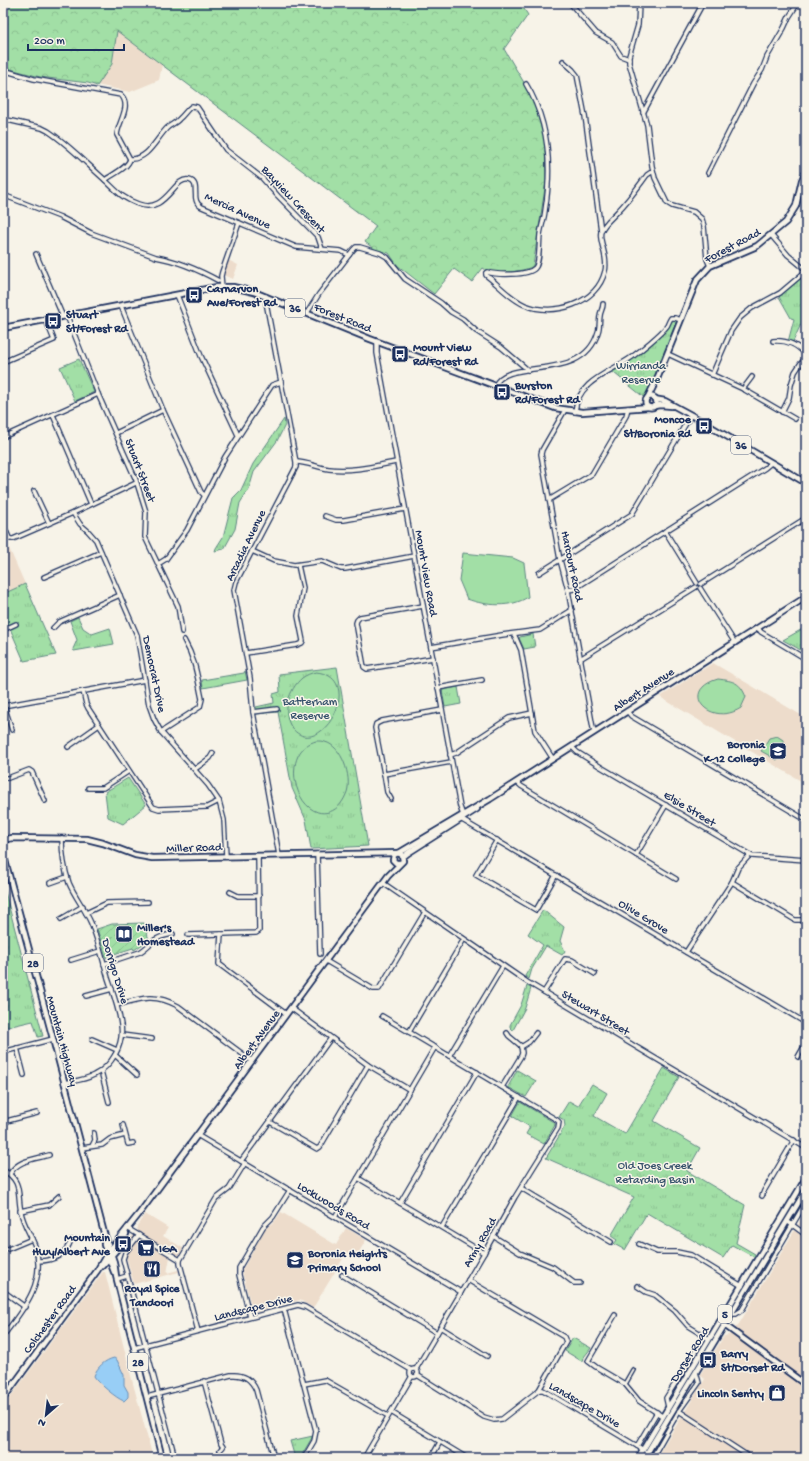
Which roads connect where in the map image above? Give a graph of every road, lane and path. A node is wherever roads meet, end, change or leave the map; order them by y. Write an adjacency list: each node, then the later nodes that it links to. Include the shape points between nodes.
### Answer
1 (570, 3): 5 (street, via 596,33 612,42 621,56)
2 (639, 3): 5 (street, via 638,25)
3 (703, 3): 9 (street)
4 (798, 3): 14 (street, via 767,57)
5 (629, 59): 9 (street)
6 (563, 61): 18 (street, via 577,75)
7 (3, 70): 11 (street, via 121,95 125,102 117,134)
8 (526, 84): 18 (street, via 534,97 543,124 548,172 537,263 534,269 527,272 487,272 486,276 530,307 550,310 572,306 590,295 603,278 606,262)
9 (643, 113): 12 (street)
10 (3, 119): 15 (street, Mercia Avenue, via 48,131)
11 (130, 159): 15 (street, Bayview Crescent, via 128,164); 20 (street, Bayview Crescent, via 142,156 189,108 197,107 226,150 262,178 318,237)
12 (653, 171): 18 (street); 23 (street, via 667,203 697,213 702,219)
13 (806, 171): 19 (main road, Forest Road, via 793,213)
14 (708, 173)
15 (105, 180): 17 (street, Mercia Avenue, via 119,195 144,206 151,206 164,200 180,182 188,180 195,186 198,205)
16 (3, 196): 26 (street, via 60,217 91,233 156,257 193,267)
17 (239, 223): 20 (street, Mercia Avenue, via 296,247); 25 (street)
18 (601, 231)
19 (771, 235): 23 (main road, Forest Road, via 754,248); 24 (street)
20 (322, 249): 22 (street, Mercia Avenue, via 341,251)
21 (36, 254): 33 (street, Stuart Street)
22 (348, 255): 32 (street); 42 (street, via 356,247 380,253 405,279 464,319 476,331 501,346)
23 (710, 266): 35 (main road, Forest Road, via 696,283)
24 (806, 270): 43 (street, via 780,293 752,308 740,318 731,331)
25 (221, 276): 26 (street); 27 (street)
26 (219, 281): 27 (street)
27 (220, 287): 28 (main road, Forest Road / 36); 29 (main road, Forest Road / 36, via 242,288)
28 (177, 295): 31 (main road, Forest Road / 36); 64 (street, via 201,356)
29 (266, 296): 32 (main road, Forest Road / 36); 46 (street)
30 (603, 304): 42 (street, via 598,333 586,352 564,365)
31 (120, 306): 33 (main road, Forest Road / 36); 56 (street)
32 (307, 313): 38 (main road, Forest Road / 36)
33 (65, 316): 34 (main road, Forest Road / 36); 49 (street, Stuart Street)
34 (46, 320): 36 (main road, Forest Road / 36); 41 (street, via 54,340)
35 (681, 320): 39 (main road, Forest Road); 58 (street, via 671,318 665,328 634,356 609,369 595,380 579,396)
36 (3, 328)
37 (773, 341): 40 (street, via 792,344)
38 (377, 342): 47 (main road, Forest Road / 36); 67 (street, Mount View Road)
39 (668, 354): 43 (street); 45 (main road, Forest Road)
40 (806, 356): 59 (street, via 794,372 789,398)
41 (3, 362)
42 (528, 370): 47 (street, via 504,376)
43 (712, 375): 48 (street)
44 (752, 377): 48 (street)
45 (657, 379): 50 (main road, Forest Road); 51 (main road, Forest Road)
46 (281, 382): 64 (street, via 272,385); 66 (street)
47 (495, 386): 57 (main road, Forest Road / 36)
48 (743, 389): 59 (street)
49 (98, 394): 60 (street); 63 (street, Stuart Street)
50 (654, 398): 51 (main road, 36); 52 (main road); 54 (main road, 36)
51 (646, 399): 53 (main road, via 645,404); 55 (main road, Forest Road / 36)
52 (654, 406): 53 (main road, 36); 54 (main road, 36)
53 (649, 407): 55 (main road, Forest Road / 36)
54 (676, 407): 61 (main road, 36)
55 (628, 408): 58 (main road, Forest Road / 36); 73 (street, via 626,416 592,474)
56 (163, 410): 63 (street); 72 (street)
57 (565, 410): 58 (main road, Forest Road / 36); 73 (street, Harcourt Road, via 541,452)
58 (575, 412)
59 (782, 412): 62 (street)
60 (53, 415): 65 (street); 74 (street)
61 (691, 415): 68 (main road, 36); 85 (street, via 632,514)
62 (795, 419)
63 (116, 433): 69 (street, Stuart Street)
64 (238, 435): 72 (street)
65 (3, 437)
66 (296, 462): 67 (street, via 330,469 352,469); 82 (street, Arcadia Avenue, via 296,467)
67 (396, 462): 75 (street, Mount View Road)
68 (771, 463): 70 (main road, 36); 81 (street)
69 (136, 483): 74 (street); 86 (street, Stuart Street, via 146,512 146,537)
70 (806, 484)
71 (34, 491): 79 (street)
72 (204, 496): 86 (street, via 187,530 166,559)
73 (549, 500): 85 (street, Harcourt Road)
74 (91, 504): 76 (street)
75 (405, 509): 77 (street, via 344,520); 84 (street, Mount View Road)
76 (73, 513): 79 (street); 83 (street, Democrat Drive, via 93,536)
77 (325, 516)
78 (806, 518): 90 (street)
79 (49, 523): 80 (street, via 11,539)
80 (3, 524)
81 (665, 531): 90 (street); 91 (street)
82 (252, 551): 87 (street, via 274,562); 105 (street, Arcadia Avenue, via 234,590)
83 (101, 552): 89 (street); 92 (street, Democrat Drive)
84 (414, 556): 87 (street, via 345,569 322,561); 94 (street, Mount View Road)
85 (560, 560): 88 (street); 91 (street, Harcourt Road)
86 (158, 564): 100 (street, Stuart Street, via 178,606)
87 (298, 565): 105 (street, via 303,588 298,616 302,643)
88 (539, 573)
89 (44, 577)
90 (699, 585): 103 (street); 107 (street)
91 (568, 590): 95 (street, Harcourt Road)
92 (120, 595): 97 (street, via 59,622); 109 (street, Democrat Drive, via 137,635)
93 (806, 597): 98 (main road, Albert Avenue)
94 (423, 606): 104 (street, Mount View Road); 106 (street, via 360,617 357,620 364,667 367,669)
95 (572, 610): 101 (street, via 540,630); 107 (street, Harcourt Road)
96 (16, 624): 99 (street)
97 (54, 628)
98 (758, 628): 103 (main road, Albert Avenue); 108 (street)
99 (3, 630)
100 (182, 632)
101 (514, 634): 104 (street); 118 (street, via 520,650)
102 (184, 640): 122 (street, via 195,664 202,704)
103 (735, 643): 116 (main road, Albert Avenue)
104 (431, 648): 106 (street, Mount View Road)
105 (246, 653): 117 (street, Arcadia Avenue)
106 (433, 658): 111 (street, Mount View Road)
107 (580, 658): 121 (street, Harcourt Road)
108 (806, 659)
109 (145, 680): 112 (street); 122 (street, Democrat Drive, via 151,712)
110 (482, 680): 111 (street)
111 (438, 688): 115 (street, Mount View Road)
112 (83, 691): 113 (street); 119 (street, via 86,704)
113 (3, 706): 120 (street)
114 (277, 709): 117 (street)
115 (442, 710): 126 (street, Mount View Road); 131 (street, via 376,724)
116 (628, 711): 121 (main road, Albert Avenue); 140 (street, via 632,716)
117 (253, 712): 150 (street, Arcadia Avenue)
118 (532, 713): 126 (street, via 509,718); 127 (street, via 535,730)
119 (100, 725): 123 (street); 130 (street)
120 (12, 730)
121 (595, 731): 124 (main road, Albert Avenue)
122 (161, 732): 129 (street, Democrat Drive)
123 (68, 747)
124 (572, 747): 127 (main road, Albert Avenue); 138 (street, Elsie Street)
125 (213, 753): 129 (street)
126 (450, 755): 128 (street, Mount View Road)
127 (553, 759): 133 (main road, Albert Avenue)
128 (451, 762): 131 (street); 139 (street, Mount View Road)
129 (195, 769): 137 (street, Democrat Drive)
130 (129, 771): 134 (street, via 104,788); 137 (street, via 155,808 207,807)
131 (384, 774): 135 (street)
132 (3, 778): 136 (street, via 29,770)
133 (517, 782): 139 (main road, Albert Avenue); 151 (street)
134 (88, 788)
135 (390, 799)
136 (45, 801)
137 (219, 801): 153 (street, Democrat Drive, via 225,826)
138 (666, 806): 151 (street); 152 (street, Elsie Street)
139 (462, 817): 145 (street, Olive Grove); 148 (main road, Albert Avenue); 155 (main road, Albert Avenue)
140 (806, 820)
141 (3, 835): 142 (main road, Miller Road)
142 (10, 838): 143 (main road, Miller Road); 144 (main road, Miller Road)
143 (62, 838): 153 (main road, Miller Road, via 95,840 135,855 152,858); 159 (street, Dorrigo Drive, via 62,856)
144 (3, 840)
145 (497, 840): 158 (street, Olive Grove); 158 (street, via 476,875 536,910)
146 (3, 853): 196 (main road, Mountain Highway / 28)
147 (382, 853): 148 (main road, Miller Road); 149 (main road, Miller Road); 157 (main road, Miller Road)
148 (398, 853): 155 (main road); 157 (main road, Albert Avenue, via 394,855)
149 (317, 854): 150 (main road, Miller Road); 178 (street)
150 (280, 855): 154 (main road, Miller Road)
151 (636, 855): 160 (street)
152 (750, 855): 156 (street, Elsie Street); 161 (street, via 738,868)
153 (226, 856): 154 (main road, Miller Road)
154 (258, 856): 165 (street)
155 (403, 857): 157 (main road, via 403,860)
156 (806, 860)
157 (396, 861): 163 (main road, Albert Avenue)
158 (556, 875): 177 (street, Olive Grove)
159 (67, 877): 162 (street); 167 (street, Dorrigo Drive)
160 (676, 879)
161 (732, 882): 171 (street, via 793,919); 177 (street)
162 (50, 883)
163 (383, 883): 168 (street, Stewart Street); 180 (main road, Albert Avenue)
164 (230, 892): 165 (street, via 238,896)
165 (259, 896): 174 (street, via 259,931)
166 (148, 902): 169 (street, via 107,903)
167 (83, 906): 169 (street, Dorrigo Drive); 170 (street)
168 (425, 912): 175 (street, Stewart Street); 180 (street, via 378,989 373,989)
169 (86, 913): 176 (street, Dorrigo Drive)
170 (61, 919)
171 (806, 920)
172 (173, 934): 181 (street, via 157,939 140,952)
173 (188, 934): 174 (street)
174 (221, 934): 189 (street, via 219,964)
175 (464, 939): 182 (street, Stewart Street); 192 (street)
176 (100, 951): 179 (street); 181 (street, Dorrigo Drive)
177 (686, 952): 191 (street, Olive Grove)
178 (320, 954)
179 (71, 960)
180 (326, 961): 188 (main road, Albert Avenue)
181 (104, 964): 184 (street, Dorrigo Drive)
182 (503, 966): 185 (street, Stewart Street); 207 (street)
183 (595, 974): 185 (street, via 572,960 565,959)
184 (112, 989): 186 (street); 187 (street, Dorrigo Drive)
185 (544, 992): 227 (street, Stewart Street)
186 (86, 996)
187 (117, 1005): 195 (street, Dorrigo Drive); 209 (street, via 142,997 164,1000 178,1006)
188 (291, 1008): 189 (main road, Albert Avenue); 197 (street)
189 (286, 1014): 209 (main road, Albert Avenue)
190 (382, 1016): 192 (street)
191 (806, 1023)
192 (409, 1032): 201 (street)
193 (507, 1033): 202 (street)
194 (536, 1033): 202 (street)
195 (122, 1035): 199 (street); 204 (street, Dorrigo Drive)
196 (53, 1038): 203 (street); 215 (main road, Mountain Highway / 28)
197 (331, 1038): 210 (street); 222 (street)
198 (92, 1039): 204 (street)
199 (152, 1039)
200 (806, 1043): 208 (street)
201 (435, 1047): 207 (street); 217 (street)
202 (521, 1047): 216 (street, via 521,1056)
203 (17, 1048): 205 (street); 213 (street)
204 (117, 1050): 206 (street, Dorrigo Drive)
205 (3, 1052)
206 (115, 1055): 211 (street, Dorrigo Drive); 214 (street)
207 (449, 1056): 212 (street)
208 (798, 1057)
209 (252, 1061): 226 (main road, Albert Avenue)
210 (368, 1065): 217 (street); 222 (street, via 317,1149)
211 (101, 1071): 215 (street, Dorrigo Drive, via 87,1078); 219 (street)
212 (477, 1072): 216 (street); 244 (street)
213 (24, 1075)
214 (137, 1075)
215 (64, 1083): 230 (main road, Mountain Highway / 28)
216 (502, 1087): 218 (street)
217 (410, 1090): 236 (street)
218 (519, 1097): 238 (street, Army Road, via 557,1120 559,1125); 249 (street)
219 (109, 1102)
220 (37, 1113): 221 (street)
221 (3, 1122)
222 (270, 1122): 233 (street)
223 (123, 1125): 225 (street)
224 (94, 1133): 229 (street, via 95,1140)
225 (125, 1135): 228 (street, via 128,1144); 229 (street, via 110,1139 102,1145)
226 (197, 1135): 233 (street, Lockwoods Road); 250 (main road, Albert Avenue)
227 (794, 1140): 231 (street, Stewart Street); 242 (street)
228 (133, 1143)
229 (92, 1146): 230 (street)
230 (82, 1148): 251 (main road, Mountain Highway / 28)
231 (806, 1148)
232 (49, 1155): 235 (street, via 24,1162)
233 (243, 1162): 239 (street, Lockwoods Road); 263 (street, via 229,1189 216,1199)
234 (3, 1170): 235 (street)
235 (10, 1174): 245 (street, via 18,1187)
236 (358, 1178): 244 (street); 246 (street)
237 (806, 1178): 271 (main road, Dorset Road / 5)
238 (521, 1188): 254 (street, Army Road); 258 (street)
239 (290, 1190): 246 (street, Lockwoods Road); 278 (street, via 273,1217 263,1227 239,1268)
240 (806, 1190): 247 (main road, Dorset Road / 5)
241 (58, 1196): 245 (street, via 50,1206)
242 (762, 1196)
243 (806, 1202): 248 (street)
244 (400, 1203): 249 (street)
245 (20, 1212): 255 (street)
246 (335, 1217): 273 (street, Lockwoods Road)
247 (787, 1221): 248 (street); 276 (main road, Dorset Road / 5)
248 (793, 1225): 253 (street); 276 (street, via 742,1310)
249 (442, 1227): 261 (street)
250 (128, 1228): 252 (street); 257 (main road, Albert Avenue); 262 (main road, Albert Avenue)
251 (104, 1235): 257 (main road, via 112,1241); 262 (main road, Mountain Highway / 28, via 104,1245)
252 (139, 1235): 263 (street); 266 (street, via 123,1259)
253 (806, 1235)
254 (493, 1236): 261 (street, Army Road); 269 (street, via 520,1253 553,1267 574,1283)
255 (32, 1239): 260 (street); 264 (street)
256 (71, 1240): 264 (street, via 60,1255 50,1260)
257 (118, 1240): 262 (main road, Albert Avenue)
258 (611, 1242)
259 (639, 1244): 271 (street, via 657,1252 691,1255)
260 (8, 1249)
261 (484, 1253): 268 (street, Army Road)
262 (109, 1254): 267 (main road, Mountain Highway / 28); 303 (main road, Colchester Road)
263 (180, 1260): 282 (street)
264 (38, 1261): 274 (street, via 35,1287)
265 (342, 1275): 283 (street)
266 (127, 1276): 267 (street); 286 (street)
267 (117, 1277): 287 (main road, Mountain Highway / 28)
268 (468, 1280): 273 (street, Army Road); 300 (street, via 564,1337 566,1342)
269 (580, 1283)
270 (637, 1286): 285 (street, via 655,1295 675,1311 688,1326)
271 (742, 1286): 279 (main road, Dorset Road / 5)
272 (3, 1291): 274 (street)
273 (461, 1292): 281 (street, Army Road)
274 (25, 1307): 284 (street)
275 (284, 1309): 278 (street, Landscape Drive); 290 (street, Landscape Drive, via 298,1305 305,1307); 297 (street)
276 (732, 1314): 280 (main road, Dorset Road / 5)
277 (615, 1315): 298 (street, via 588,1361)
278 (250, 1317): 282 (street, Landscape Drive)
279 (720, 1322): 280 (main road); 285 (main road, Dorset Road / 5)
280 (725, 1326): 293 (main road, Dorset Road / 5); 299 (main road)
281 (440, 1327): 283 (street, Army Road); 288 (street)
282 (198, 1331): 286 (street, Landscape Drive)
283 (437, 1333): 289 (street, Army Road)
284 (3, 1336)
285 (707, 1338): 292 (main road, Dorset Road / 5); 304 (street, via 666,1398)
286 (146, 1345): 287 (street, Landscape Drive); 301 (street)
287 (134, 1348): 302 (main road, Mountain Highway / 28)
288 (487, 1356)
289 (416, 1369): 290 (street); 294 (street)
290 (411, 1370): 295 (street)
291 (633, 1370): 298 (street)
292 (690, 1371): 293 (main road); 304 (main road, Dorset Road / 5)
293 (696, 1372): 305 (street, via 699,1382); 314 (main road, Dorset Road / 5)
294 (417, 1375): 295 (street); 300 (street, Landscape Drive, via 484,1417 494,1420 505,1418)
295 (412, 1376): 306 (street)
296 (204, 1381): 301 (street); 312 (street, via 223,1447); 317 (street, via 236,1374 251,1380)
297 (304, 1384): 308 (street, via 325,1380); 318 (street, via 316,1431 314,1442)
298 (625, 1384): 307 (street, via 639,1401)
299 (806, 1385)
300 (539, 1390): 311 (street, Landscape Drive)
301 (158, 1394): 302 (street); 316 (street)
302 (147, 1397): 315 (main road, Mountain Highway / 28)
303 (3, 1399)
304 (668, 1407): 309 (main road, Dorset Road / 5)
305 (679, 1411): 324 (street); 325 (street)
306 (391, 1412): 308 (street); 310 (street)
307 (657, 1412): 309 (street); 311 (street)
308 (388, 1416): 319 (street)
309 (662, 1416): 313 (main road, Dorset Road / 5)
310 (440, 1442): 320 (street); 321 (street)
311 (637, 1446): 313 (street, Landscape Drive)
312 (220, 1450)
313 (642, 1450): 314 (main road); 322 (main road, Dorset Road / 5)
314 (648, 1452): 323 (main road, Dorset Road / 5)
315 (162, 1458)
316 (175, 1458)
317 (274, 1458)
318 (304, 1458)
319 (364, 1458)
320 (431, 1458)
321 (468, 1458)
322 (638, 1458)
323 (644, 1458)
324 (652, 1458)
325 (751, 1458)

